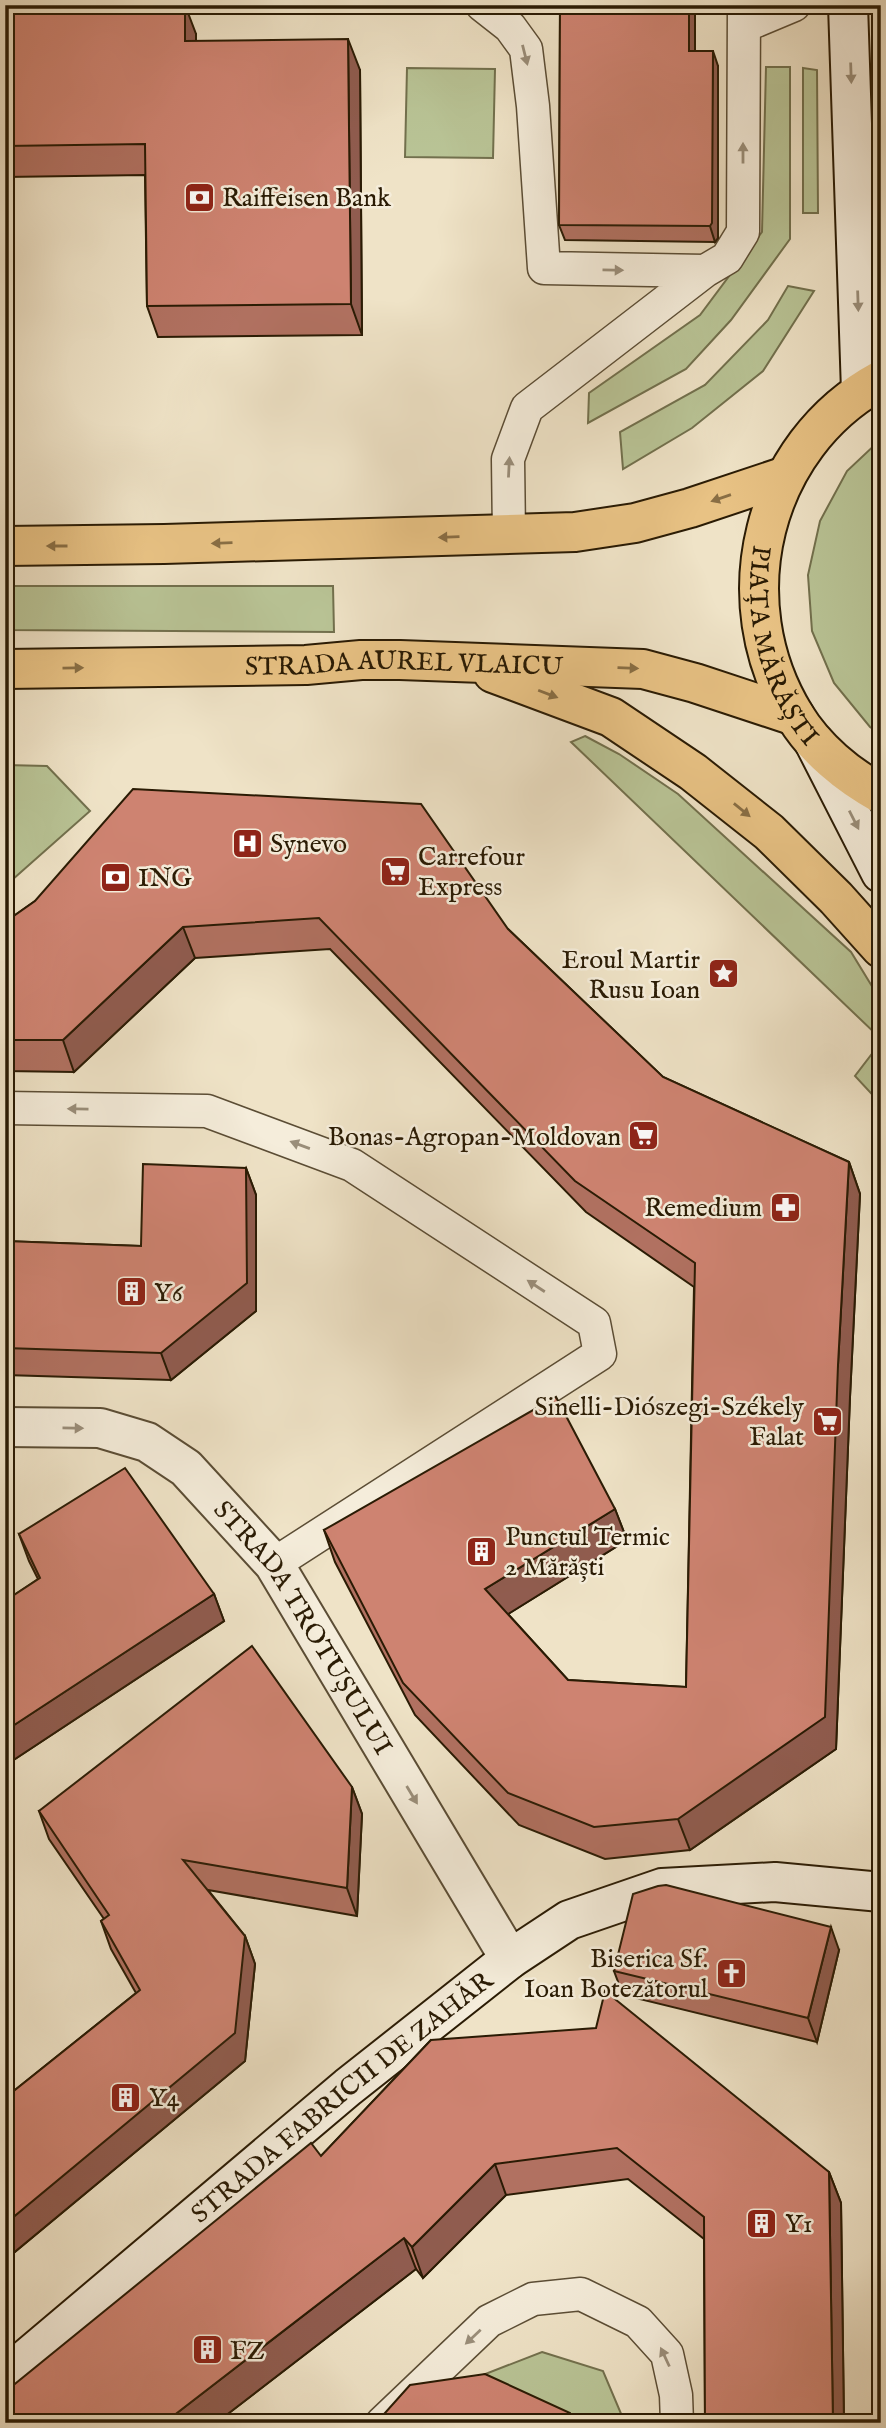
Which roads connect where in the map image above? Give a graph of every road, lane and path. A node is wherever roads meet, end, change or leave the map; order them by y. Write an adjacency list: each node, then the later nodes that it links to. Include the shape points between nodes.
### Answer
1 (482, 5): 5 (lane, one-way to 5, via 510,27 526,49 544,268)
2 (794, 5): 4 (lane)
3 (848, 5): 6 (street, one-way to 6)
4 (744, 15): 5 (lane, one-way to 4, via 727,258 743,232)
5 (705, 271): 8 (lane, one-way to 5, via 508,459 527,408)
6 (871, 385): 7 (main road, PIAȚA MĂRĂȘTI, via 818,429)
7 (786, 475): 8 (main road, one-way to 8, via 635,523); 12 (main road, PIAȚA MĂRĂȘTI, via 766,522 758,572 760,622 772,671)
8 (509, 535): 9 (main road, one-way to 9)
9 (5, 546)
10 (461, 661): 11 (main road, STRADA AUREL VLAICU, one-way to 10); 12 (main road, STRADA AUREL VLAICU, one-way to 12, via 643,668 695,682); 15 (main road, one-way to 15, via 611,717 694,772 769,832)
11 (5, 669)
12 (803, 727): 13 (main road, PIAȚA MĂRĂȘTI, via 854,779); 14 (street, one-way to 14)
13 (881, 794)
14 (881, 873)
15 (881, 948)
16 (5, 1108): 18 (lane, one-way to 16, via 600,1354 593,1323 352,1165 207,1111)
17 (5, 1427): 18 (street, STRADA TROTUȘULUI, one-way to 18, via 100,1428 147,1442 187,1468)
18 (274, 1564): 20 (street, STRADA TROTUȘULUI, one-way to 20)
19 (881, 1892): 20 (street, STRADA FABRICII DE ZAHĂR, via 775,1882 662,1888 569,1920)
20 (510, 1959): 21 (street, STRADA FABRICII DE ZAHĂR, via 348,2087)
21 (5, 2377)
22 (382, 2423): 23 (lane, one-way to 22, via 667,2354 638,2322 581,2294 533,2298 489,2321)
23 (677, 2423)

